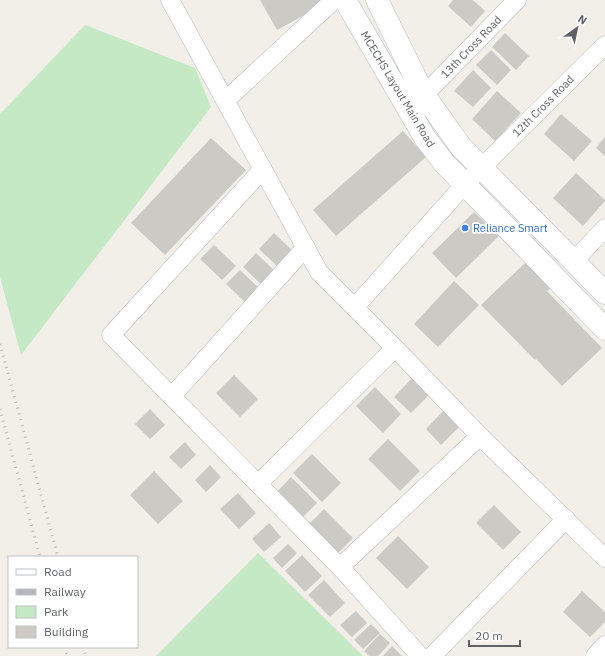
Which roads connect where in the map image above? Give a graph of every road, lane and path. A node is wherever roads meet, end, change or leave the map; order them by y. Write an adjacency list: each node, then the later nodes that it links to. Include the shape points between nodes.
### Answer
1 (170, 0): 8 (street)
2 (334, 0): 8 (street)
3 (346, 0): 11 (main road, MCECHS Layout Main Road, via 425,138)
4 (378, 0): 7 (main road, MCECHS Layout Main Road)
5 (517, 0): 7 (street, 13th Cross Road)
6 (605, 45): 9 (street, 12th Cross Road)
7 (424, 95): 9 (main road, MCECHS Layout Main Road, via 461,147)
8 (226, 101): 10 (street)
9 (481, 168): 11 (street, 12th Cross Road); 14 (main road, MCECHS Layout Main Road)
10 (263, 169): 13 (street); 19 (street, via 111,335)
11 (465, 184): 16 (street, 12th Cross Road); 17 (main road, MCECHS Layout Main Road)
12 (605, 228): 14 (street)
13 (306, 246): 16 (street, via 319,272); 19 (street)
14 (574, 261): 15 (main road, MCECHS Layout Main Road)
15 (605, 293)
16 (355, 307): 18 (street)
17 (605, 329)
18 (395, 348): 20 (street); 21 (street)
19 (172, 396): 21 (street)
20 (480, 436): 22 (street); 24 (street)
21 (258, 484): 24 (street)
22 (566, 520): 23 (street); 27 (street)
23 (605, 558)
24 (340, 567): 26 (street)
25 (605, 645): 28 (street)
26 (420, 656)
27 (432, 656)
28 (595, 656)

